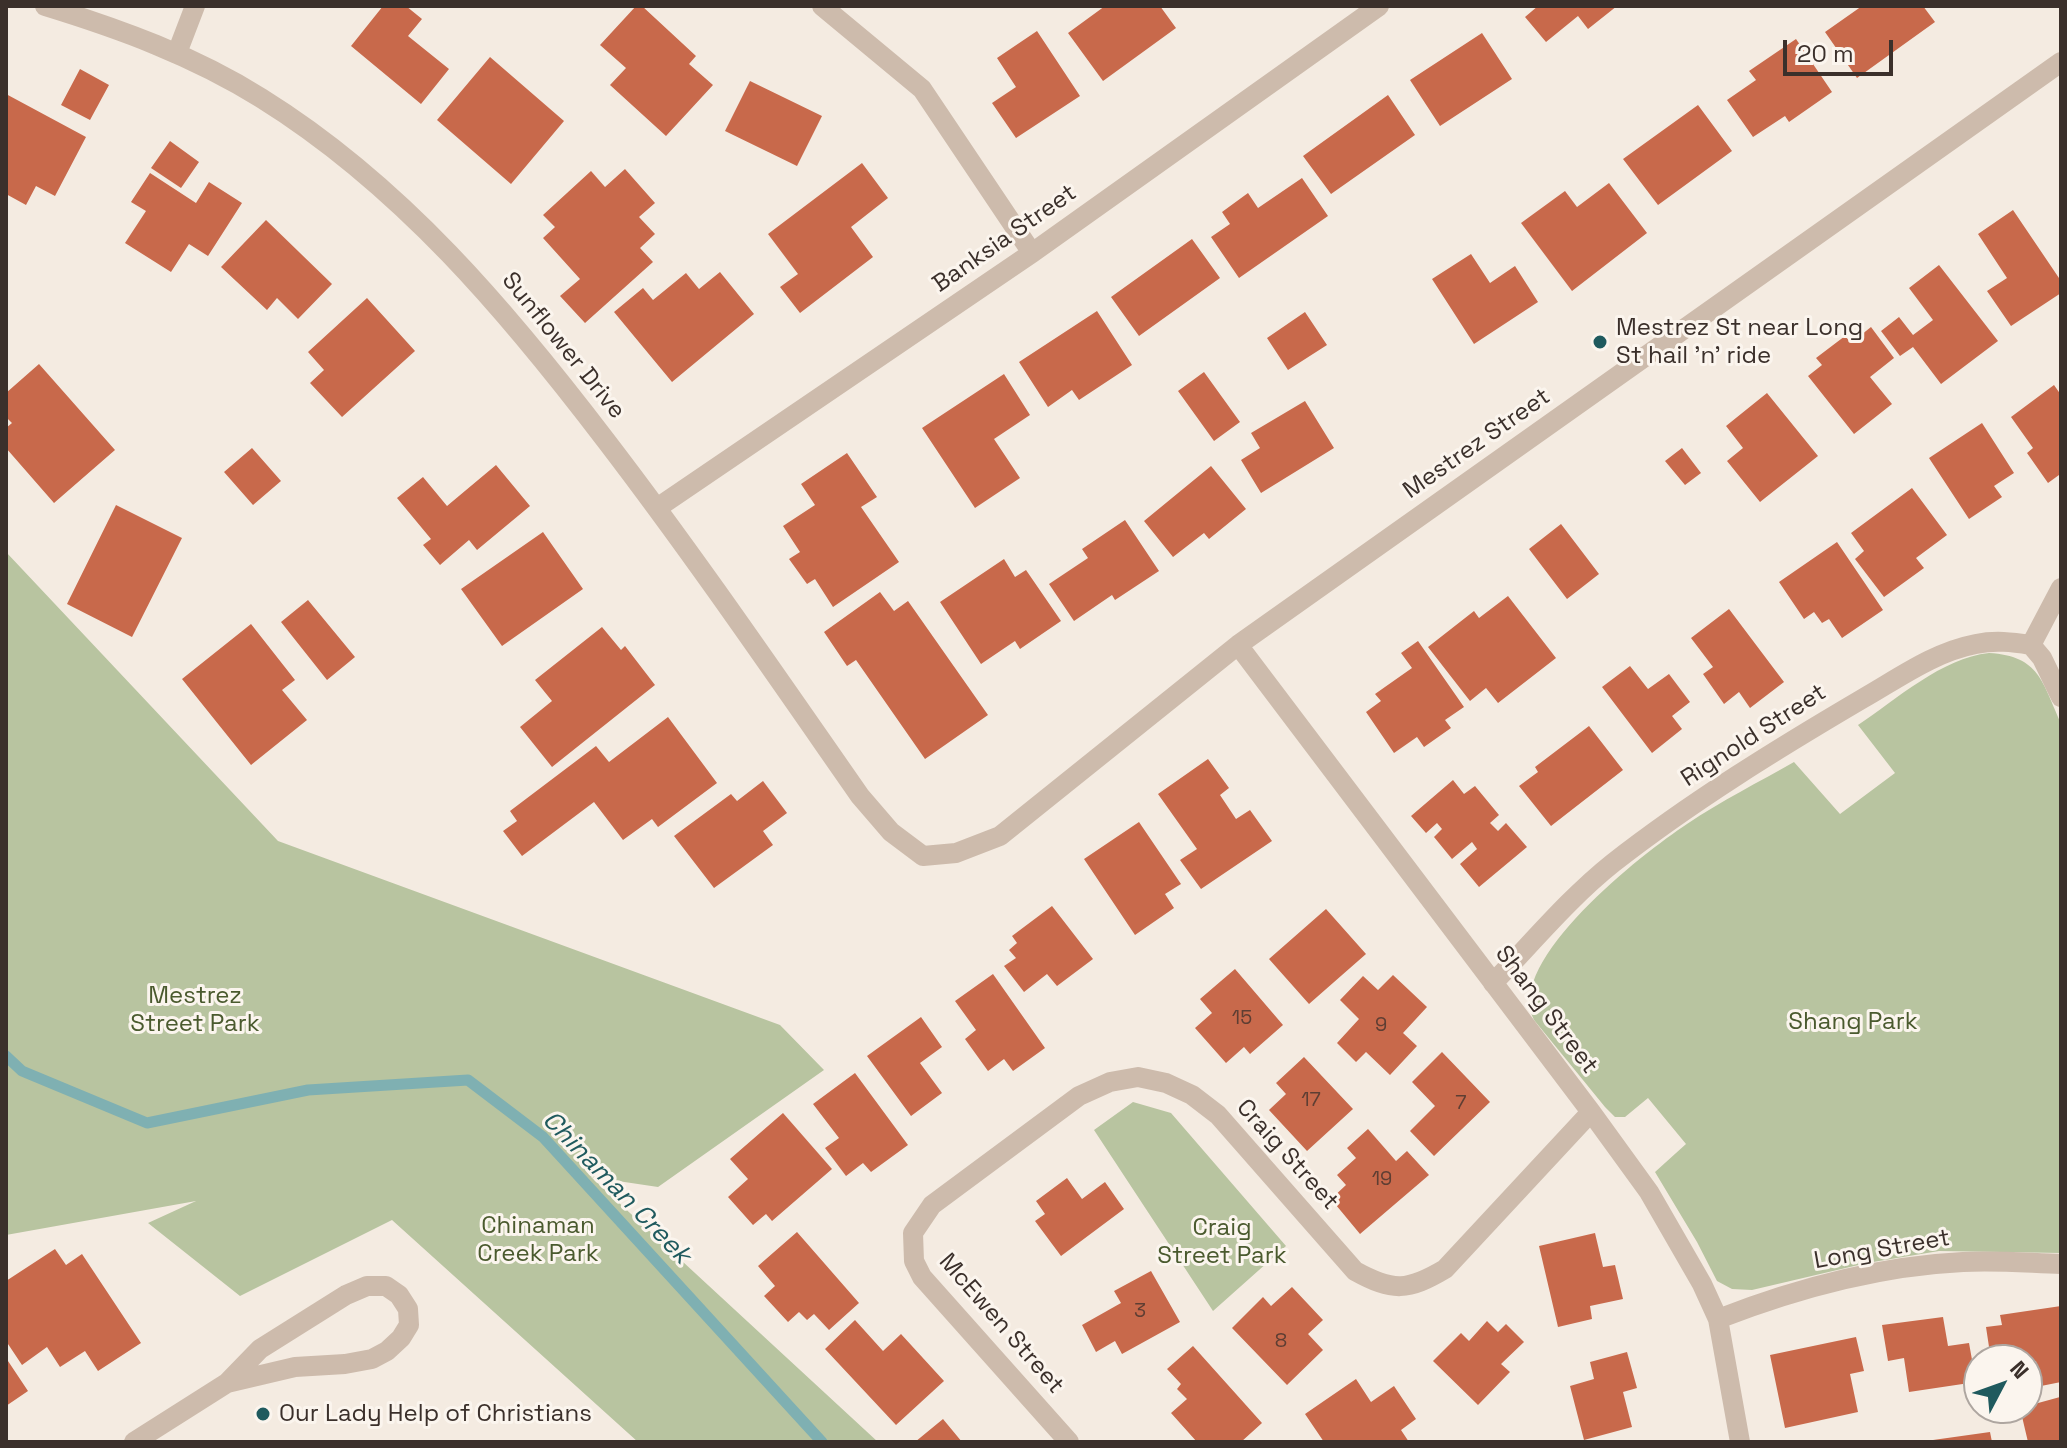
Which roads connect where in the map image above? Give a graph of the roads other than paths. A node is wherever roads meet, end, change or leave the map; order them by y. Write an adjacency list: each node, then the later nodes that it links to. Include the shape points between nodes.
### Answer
1 (45, 6): 5 (street, Sunflower Drive)
2 (195, 6): 5 (street)
3 (822, 6): 7 (street, via 922,89)
4 (1379, 6): 7 (street, Banksia Street)
5 (177, 53): 8 (street, Sunflower Drive, via 260,97 320,139 436,240 537,350)
6 (2059, 70): 10 (street, Mestrez Street)
7 (1032, 253): 8 (street, Banksia Street)
8 (657, 508): 13 (street, Sunflower Drive, via 860,796 891,832)
9 (2061, 588): 11 (street)
10 (1238, 645): 13 (street, Mestrez Street, via 1000,836 956,853); 14 (street, Shang Street)
11 (2031, 645): 12 (street); 14 (street, Rignold Street, via 2002,640 1945,653 1781,747 1613,863)
12 (2061, 697)
13 (923, 856)
14 (1493, 983): 15 (street, Shang Street)
15 (1591, 1112): 16 (street, Craig Street, via 1445,1269 1420,1284 1399,1288 1355,1271 1218,1115 1192,1095 1138,1077 1079,1096 932,1205); 18 (street, Shang Street, via 1649,1192)
16 (913, 1233): 21 (street, McEwen Street, via 914,1261 922,1277)
17 (2061, 1264): 18 (street, Long Street, via 1912,1267 1776,1297)
18 (1718, 1319): 22 (street, Shang Street)
19 (227, 1383): 19 (street, via 260,1349 367,1286 386,1286 408,1309 409,1325 401,1338 372,1359 295,1367); 20 (street)
20 (134, 1442)
21 (1069, 1442)
22 (1740, 1442)

